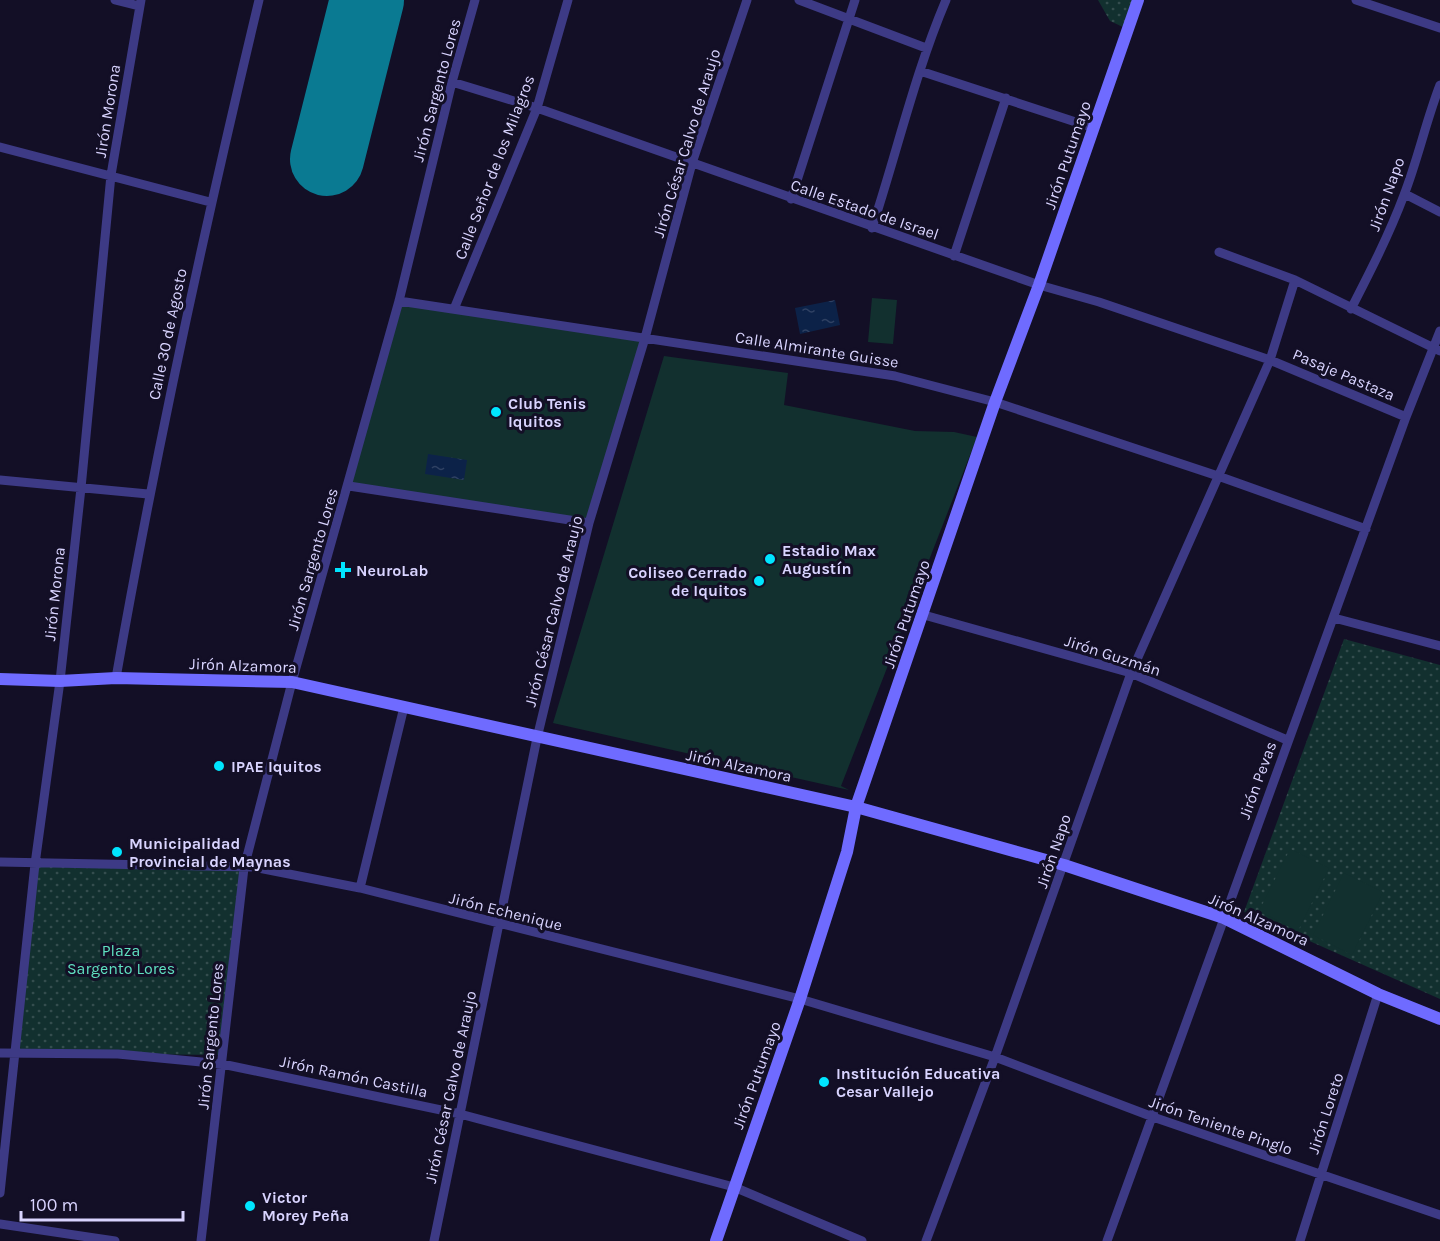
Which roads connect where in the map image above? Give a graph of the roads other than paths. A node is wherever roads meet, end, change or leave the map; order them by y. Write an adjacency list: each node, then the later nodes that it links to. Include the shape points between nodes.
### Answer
1 (115, 0): 11 (street)
2 (259, 0): 26 (street, Calle 30 de Agosto)
3 (475, 0): 16 (street, Jirón Sargento Lores)
4 (568, 0): 19 (street, Calle Señor de los Milagros)
5 (747, 0): 22 (street, Jirón César Calvo de Araujo)
6 (799, 0): 12 (street)
7 (855, 0): 12 (street)
8 (946, 0): 14 (street)
9 (1138, 0): 20 (street, Jirón Putumayo)
10 (1356, 0): 13 (street)
11 (140, 3): 23 (street, Jirón Morona)
12 (849, 20): 14 (street); 25 (street)
13 (1440, 28)
14 (926, 48): 15 (street)
15 (920, 71): 18 (street); 28 (street)
16 (452, 82): 19 (street, Calle Estado de Israel); 33 (street, Jirón Sargento Lores)
17 (1440, 85): 24 (street, Jirón Napo)
18 (1006, 98): 20 (street); 30 (street)
19 (537, 108): 22 (street, Calle Estado de Israel); 34 (street, Calle Señor de los Milagros)
20 (1094, 128): 32 (street, Jirón Putumayo)
21 (0, 147): 23 (street)
22 (692, 163): 25 (street, Calle Estado de Israel); 37 (street, Jirón César Calvo de Araujo)
23 (111, 175): 26 (street); 45 (street, Jirón Morona)
24 (1405, 194): 27 (street); 35 (street, Jirón Napo)
25 (791, 199): 28 (street, Calle Estado de Israel)
26 (210, 202): 46 (street, Calle 30 de Agosto)
27 (1440, 212)
28 (872, 228): 30 (street, Calle Estado de Israel)
29 (1219, 252): 31 (street)
30 (954, 256): 32 (street, Calle Estado de Israel)
31 (1295, 280): 35 (street); 39 (street, Jirón Napo)
32 (1039, 285): 39 (street, Calle Estado de Israel); 40 (street, Jirón Putumayo)
33 (399, 301): 34 (street, Calle Almirante Guisse); 44 (street, Jirón Sargento Lores)
34 (454, 309): 37 (street, Calle Almirante Guisse)
35 (1351, 309): 38 (street)
36 (1440, 331): 38 (street, Jirón Pevas)
37 (645, 338): 40 (street, Calle Almirante Guisse, via 896,376); 47 (street, Jirón César Calvo de Araujo)
38 (1436, 349): 41 (street, Jirón Pevas)
39 (1270, 360): 41 (street, Pasaje Pastaza); 42 (street, Jirón Napo)
40 (995, 402): 42 (street, Calle Almirante Guisse); 49 (street, Jirón Putumayo)
41 (1406, 417): 48 (street, Jirón Pevas)
42 (1218, 476): 48 (street, Calle Almirante Guisse); 52 (street, Jirón Napo)
43 (0, 480): 45 (street)
44 (349, 486): 47 (street); 56 (street, Jirón Sargento Lores)
45 (81, 488): 46 (street); 55 (street, Jirón Morona)
46 (148, 494): 53 (street, Calle 30 de Agosto)
47 (589, 523): 58 (street, Jirón César Calvo de Araujo)
48 (1366, 529): 50 (street, Jirón Pevas)
49 (924, 615): 52 (street, Jirón Guzmán); 60 (street, Jirón Putumayo)
50 (1334, 618): 51 (street); 59 (street, Jirón Pevas)
51 (1440, 646)
52 (1131, 673): 59 (street, Jirón Guzmán); 63 (street, Jirón Napo)
53 (116, 678): 55 (street, Jirón Alzamora); 56 (street, Jirón Alzamora)
54 (0, 679): 55 (street, Jirón Alzamora)
55 (60, 681): 61 (street, Jirón Morona)
56 (292, 682): 57 (street, Jirón Alzamora); 64 (street, Jirón Sargento Lores)
57 (404, 707): 58 (street, Jirón Alzamora); 65 (street)
58 (537, 738): 60 (street, Jirón Alzamora); 67 (street, Jirón César Calvo de Araujo)
59 (1287, 740): 66 (street, Jirón Pevas)
60 (856, 807): 63 (street, Jirón Alzamora); 69 (street, Jirón Putumayo, via 847,852)
61 (35, 861): 62 (street, Jirón Echenique); 64 (street, Jirón Echenique); 72 (street, Jirón Morona)
62 (0, 862)
63 (1064, 865): 66 (street, Jirón Alzamora); 73 (street, Jirón Napo)
64 (244, 868): 65 (street, Jirón Echenique); 74 (street, Jirón Sargento Lores)
65 (360, 888): 67 (street, Jirón Echenique)
66 (1224, 918): 68 (street, Jirón Alzamora); 76 (street, Jirón Pevas)
67 (499, 925): 69 (street, Jirón Echenique); 75 (street, Jirón César Calvo de Araujo)
68 (1378, 994): 70 (street, Jirón Alzamora); 77 (street, Jirón Loreto)
69 (800, 999): 73 (street, Jirón Echenique); 78 (street, Jirón Putumayo)
70 (1440, 1019)
71 (0, 1053): 72 (street, Jirón Ramón Castilla)
72 (15, 1053): 74 (street, Jirón Ramón Castilla, via 118,1054); 79 (street, Jirón Morona)
73 (995, 1057): 76 (street, Jirón Teniente Pinglo); 87 (street, Jirón Napo)
74 (222, 1064): 75 (street, Jirón Ramón Castilla); 83 (street, Jirón Sargento Lores)
75 (460, 1114): 78 (street, Jirón Ramón Castilla); 84 (street, Jirón César Calvo de Araujo)
76 (1153, 1117): 77 (street, Jirón Teniente Pinglo); 88 (street, Jirón Pevas)
77 (1321, 1175): 80 (street, Jirón Teniente Pinglo); 89 (street, Jirón Loreto)
78 (734, 1187): 85 (street, Jirón Putumayo); 86 (street, Jirón Ramón Castilla)
79 (0, 1193)
80 (1440, 1215)
81 (0, 1224): 82 (street)
82 (115, 1241)
83 (201, 1241)
84 (434, 1241)
85 (716, 1241)
86 (862, 1241)
87 (927, 1241)
88 (1107, 1241)
89 (1300, 1241)

